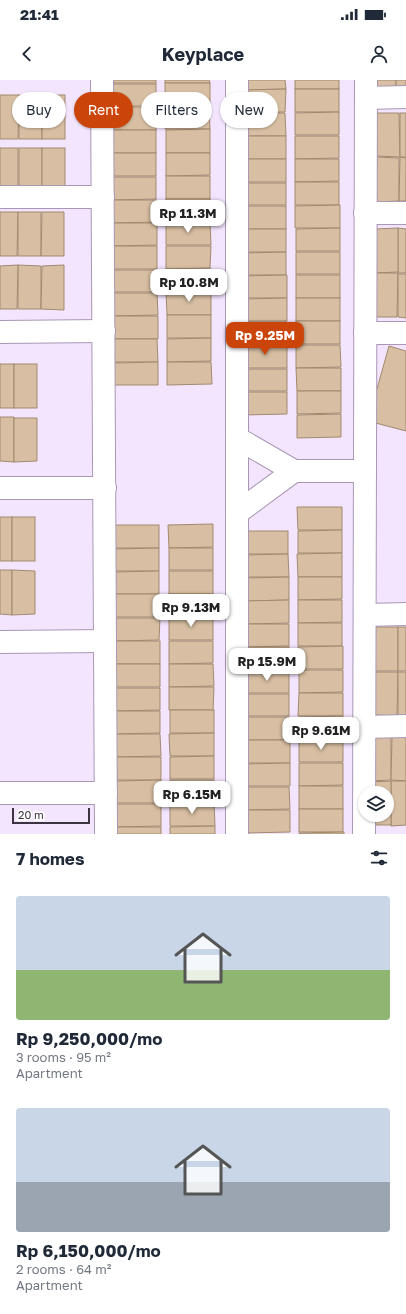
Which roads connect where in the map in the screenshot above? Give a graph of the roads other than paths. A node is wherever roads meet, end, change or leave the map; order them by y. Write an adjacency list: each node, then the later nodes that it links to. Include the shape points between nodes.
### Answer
1 (102, 80): 6 (street)
2 (237, 80): 13 (street)
3 (366, 89): 4 (street); 7 (street)
4 (406, 97)
5 (0, 197): 6 (street)
6 (103, 197): 9 (street)
7 (365, 213): 8 (street); 11 (street)
8 (406, 213)
9 (104, 331): 10 (street); 17 (street)
10 (0, 332)
11 (365, 333): 12 (street); 15 (street)
12 (406, 333)
13 (237, 438): 14 (street); 18 (street)
14 (294, 471): 15 (street); 18 (street)
15 (365, 471): 19 (street)
16 (0, 488): 17 (street)
17 (105, 488): 21 (street)
18 (237, 513): 28 (street)
19 (364, 614): 20 (street); 23 (street)
20 (406, 614)
21 (105, 641): 22 (street); 26 (street)
22 (0, 642)
23 (364, 726): 24 (street); 29 (street)
24 (406, 726)
25 (0, 793): 26 (street)
26 (106, 793): 27 (street)
27 (106, 834)
28 (237, 834)
29 (364, 834)

